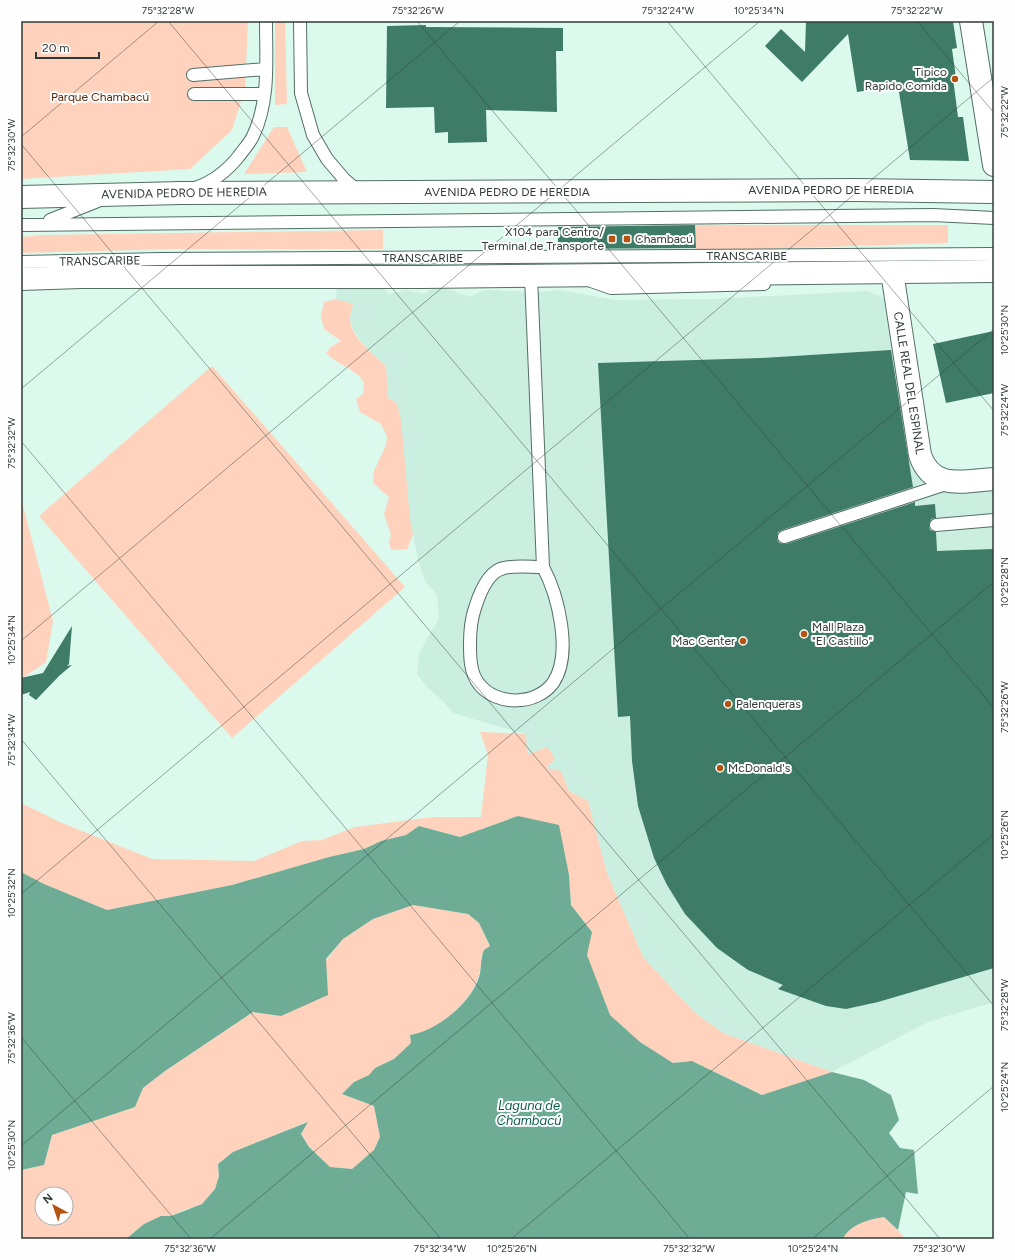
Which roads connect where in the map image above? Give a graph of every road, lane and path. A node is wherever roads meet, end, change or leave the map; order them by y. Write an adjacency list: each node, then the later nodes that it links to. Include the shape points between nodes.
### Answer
1 (266, 21): 4 (lane)
2 (300, 21): 9 (lane, via 302,93 313,135 327,159)
3 (971, 21): 8 (main road)
4 (266, 68): 5 (lane); 7 (lane)
5 (193, 75)
6 (194, 94): 7 (lane)
7 (264, 94): 11 (lane, via 262,110 253,137 229,169 205,184)
8 (994, 165)
9 (359, 192): 10 (main road, AVENIDA PEDRO DE HEREDIA); 11 (main road, AVENIDA PEDRO DE HEREDIA)
10 (994, 192)
11 (181, 193): 12 (main road, AVENIDA PEDRO DE HEREDIA)
12 (114, 194): 13 (main road, AVENIDA PEDRO DE HEREDIA); 15 (lane)
13 (21, 197)
14 (994, 218): 15 (lane, via 933,215)
15 (43, 223): 16 (lane)
16 (21, 225)
17 (994, 254): 18 (lane, TRANSCARIBE)
18 (21, 262)
19 (994, 271): 21 (main road)
20 (531, 276): 21 (main road); 22 (main road); 28 (lane)
21 (892, 276): 24 (main road, CALLE REAL DEL ESPINAL, via 923,466 940,480)
22 (21, 279)
23 (994, 479): 24 (main road, CALLE REAL DEL ESPINAL)
24 (950, 482): 27 (lane)
25 (994, 520): 26 (lane)
26 (936, 525)
27 (784, 538)
28 (543, 567): 28 (lane, via 503,568 496,571 480,594 473,613 470,654 472,672 478,684 487,693 502,700 530,699 552,684 560,671 562,630 552,585)

